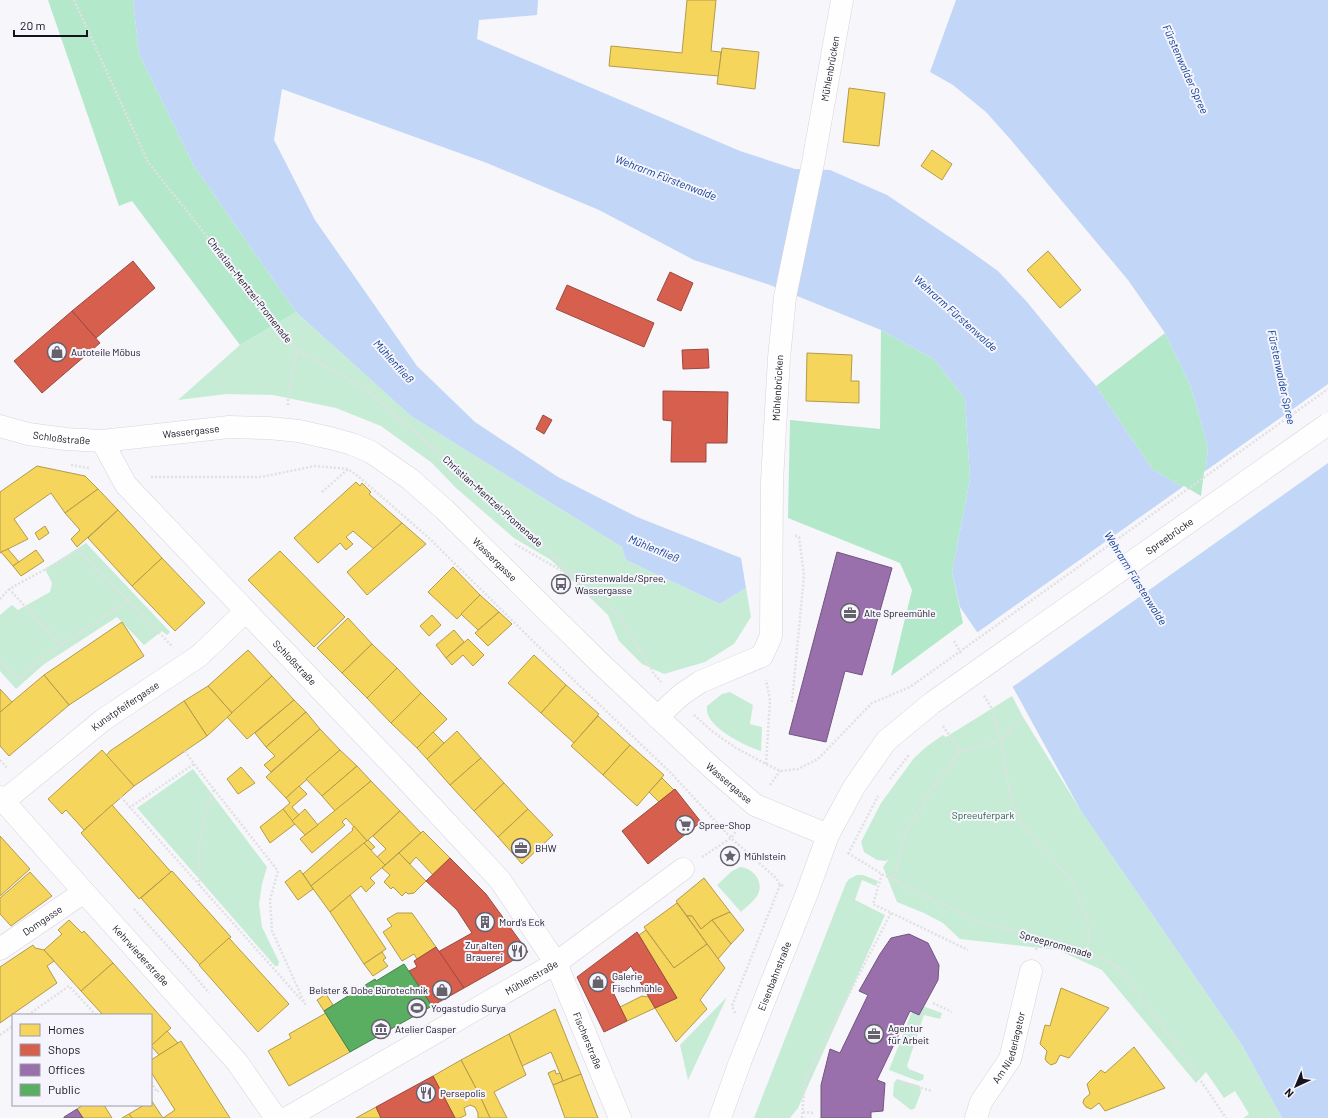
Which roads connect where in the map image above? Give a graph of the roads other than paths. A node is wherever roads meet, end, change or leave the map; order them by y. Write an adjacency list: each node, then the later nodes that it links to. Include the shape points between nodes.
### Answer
1 (842, 0): 6 (street, Mühlenbrücken, via 813,163 785,297 772,480 770,636 762,656 700,682)
2 (1328, 424): 8 (street, Spreebrücke, bridge, via 932,703 886,741 854,787)
3 (0, 426): 4 (street, Schloßstraße, via 28,434)
4 (102, 441): 5 (street, Schloßstraße, via 126,485); 6 (street, Wassergasse, via 228,427 268,428 330,438 370,452 410,479 445,510)
5 (246, 611): 7 (street, Kunstpfeifergasse, via 198,656 103,720); 12 (street, Schloßstraße, via 500,880)
6 (657, 717): 8 (street, Wassergasse, via 755,805)
7 (2, 799): 10 (street, Kehrwiederstraße)
8 (828, 835): 17 (street, Eisenbahnstraße)
9 (683, 869): 12 (street, Mühlenstraße)
10 (84, 892): 11 (street, Domgasse); 14 (street, Kehrwiederstraße, via 237,1062)
11 (0, 949)
12 (556, 962): 15 (street, Mühlenstraße); 16 (street, Fischerstraße)
13 (1031, 972): 18 (street, Am Niederlagetor, via 1010,1059 981,1102)
14 (276, 1118)
15 (287, 1118)
16 (620, 1118)
17 (720, 1118)
18 (976, 1118)

